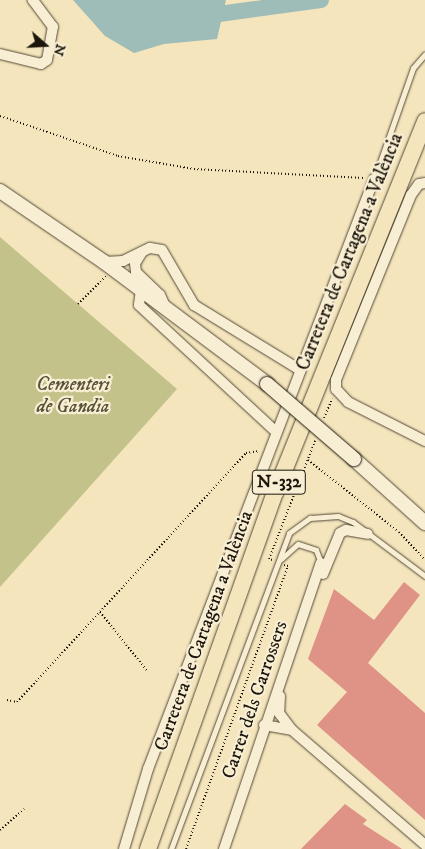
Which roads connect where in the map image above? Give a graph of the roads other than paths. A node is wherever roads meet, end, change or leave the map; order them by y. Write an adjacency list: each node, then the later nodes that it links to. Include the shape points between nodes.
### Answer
1 (32, 0): 2 (street, via 54,33 47,60 40,64)
2 (0, 54)
3 (425, 54): 5 (lane, via 413,68)
4 (425, 121): 24 (highway, Carretera de Cartagena a València / N-332, via 278,485)
5 (374, 179): 12 (street)
6 (425, 183): 14 (street, via 419,184 412,196 336,380 338,392 348,402)
7 (0, 192): 9 (main road)
8 (144, 250): 9 (street); 11 (street, via 134,269 160,295); 12 (street, via 156,248 167,255 185,294 202,313)
9 (109, 266): 10 (main road)
10 (141, 290): 11 (main road); 13 (street, via 139,305)
11 (165, 306): 15 (main road, bridge, via 267,384)
12 (300, 370): 13 (street)
13 (275, 431): 23 (street, via 148,770)
14 (425, 441)
15 (425, 522)
16 (368, 534): 17 (lane, via 338,516 310,518 289,533); 19 (lane); 21 (street, Carrer dels Carrossers, via 340,533 326,564 277,706)
17 (278, 562): 18 (lane, via 290,547 298,544 316,550); 25 (lane)
18 (321, 563): 20 (street, Carrer dels Carrossers)
19 (425, 576)
20 (264, 725): 21 (street); 26 (street, Carrer dels Carrossers)
21 (292, 730): 22 (street)
22 (425, 845)
23 (124, 849)
24 (148, 849)
25 (172, 849)
26 (224, 849)

